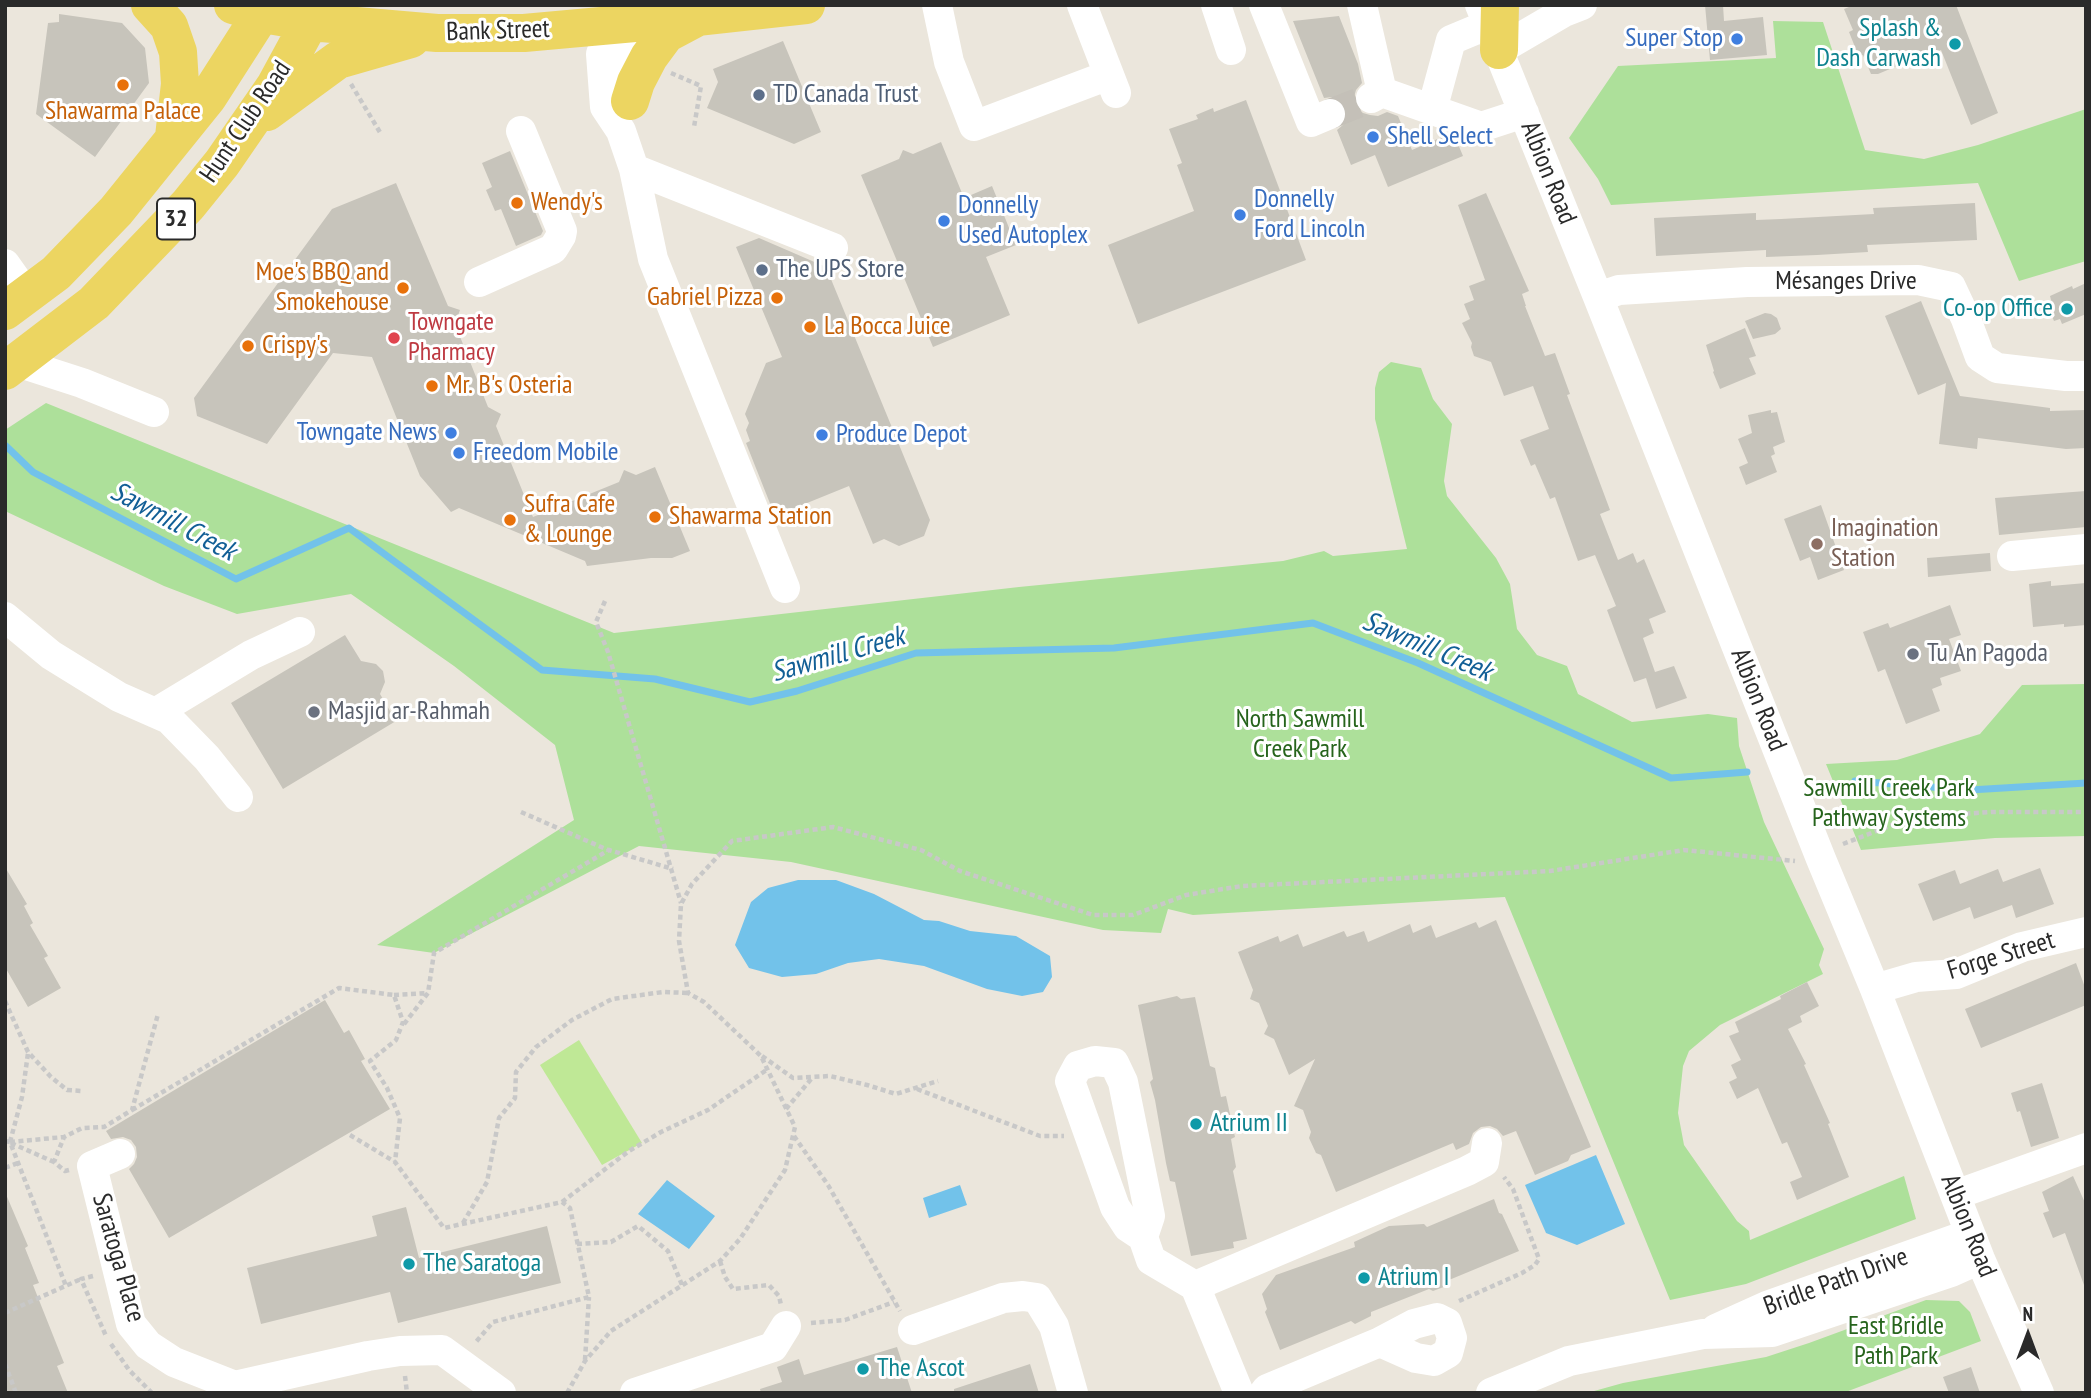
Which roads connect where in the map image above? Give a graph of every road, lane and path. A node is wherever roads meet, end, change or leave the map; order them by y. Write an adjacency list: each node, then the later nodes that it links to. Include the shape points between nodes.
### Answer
1 (150, 5): 26 (main road, via 169,26 178,52 180,84)
2 (806, 5): 12 (main road, Bank Street)
3 (937, 5): 4 (street, via 949,62 974,127 1113,85)
4 (1082, 5)
5 (1216, 5): 15 (street)
6 (1264, 5): 20 (street, via 1311,122)
7 (1363, 5): 18 (street, via 1376,95)
8 (1582, 5): 13 (street, via 1564,12)
9 (254, 8): 10 (main road, Bank Street); 26 (main road, Hunt Club Road / 32, via 208,97)
10 (315, 13): 14 (main road, Bank Street); 22 (main road, Hunt Club Road / 32)
11 (612, 14): 12 (main road, Bank Street); 14 (main road, Bank Street, via 524,33); 21 (street, via 601,54 606,107)
12 (700, 16): 21 (main road, via 666,34 636,82)
13 (1491, 21): 18 (street, via 1451,40); 19 (street, Albion Road)
14 (437, 33): 22 (main road, via 338,60)
15 (1231, 50)
16 (668, 72): 23 (path, via 701,86)
17 (356, 92): 25 (path)
18 (1432, 110): 19 (street, via 1481,127)
19 (1524, 113): 31 (street, Albion Road)
20 (1330, 114)
21 (626, 116): 27 (street)
22 (248, 126): 33 (main road, Hunt Club Road / 32, via 159,237)
23 (694, 127)
24 (521, 131): 30 (street, via 561,236 553,249)
25 (381, 134)
26 (174, 137): 32 (main road, Hunt Club Road / 32, via 116,211 55,273)
27 (634, 169): 28 (street); 39 (street, via 653,259)
28 (834, 248)
29 (5, 264): 32 (street)
30 (479, 282)
31 (1598, 297): 35 (street, Mésanges Drive, via 1619,290 1747,282 1918,280 1951,287 1980,357 1997,368); 48 (street, Albion Road)
32 (16, 303): 33 (main road)
33 (56, 334): 34 (main road, Hunt Club Road / 32)
34 (11, 366): 36 (street, via 82,383)
35 (2086, 376)
36 (154, 412)
37 (2086, 549): 38 (street)
38 (2012, 556)
39 (785, 588)
40 (605, 601): 49 (path, via 596,622)
41 (5, 617): 43 (street, via 51,656)
42 (300, 632): 43 (street, via 251,655)
43 (155, 713): 44 (street, via 169,719)
44 (239, 797)
45 (520, 812): 47 (path)
46 (2086, 812): 48 (path, via 1913,817)
47 (609, 850): 49 (path); 53 (path, via 433,953)
48 (1819, 855): 50 (path, via 1804,862 1684,849 1550,871 1242,886 1186,895 1133,915 1093,915 961,871 921,849 833,827 732,841 692,884); 52 (street, Albion Road)
49 (673, 869): 50 (path)
50 (681, 904): 54 (path, via 679,941)
51 (2086, 932): 52 (street, Forge Street, via 2022,947 1956,974 1916,977)
52 (1875, 989): 81 (street, Albion Road)
53 (428, 993): 55 (path); 58 (path)
54 (688, 993): 60 (path, via 704,1002); 83 (path, via 612,999 572,1020 536,1047 516,1072 515,1098 499,1118 486,1182)
55 (394, 995): 58 (path, via 403,1022); 67 (path, via 339,988)
56 (5, 1001): 59 (path)
57 (158, 1014): 67 (path)
58 (400, 1030): 79 (path, via 396,1040 370,1061 400,1118)
59 (28, 1052): 65 (path, via 67,1090); 73 (path, via 22,1097)
60 (761, 1056): 61 (path); 62 (path, via 793,1078)
61 (768, 1069): 66 (path); 82 (path, via 708,1110 629,1151)
62 (811, 1078): 64 (path, via 830,1076 896,1094); 66 (path)
63 (938, 1081): 64 (path)
64 (915, 1088): 71 (path, via 1040,1136)
65 (82, 1091)
66 (786, 1109): 70 (path, via 795,1127)
67 (132, 1111): 68 (path)
68 (104, 1127)
69 (350, 1135): 79 (path)
70 (793, 1135): 87 (path, via 785,1170); 93 (path, via 828,1185)
71 (1089, 1135): 84 (street, via 1115,1207 1128,1227); 84 (street, via 1070,1081 1078,1066 1114,1063 1123,1082 1150,1216)
72 (64, 1138): 73 (path)
73 (8, 1142): 77 (path); 78 (path)
74 (2086, 1148): 81 (street)
75 (1485, 1152): 91 (street); 95 (path, via 1513,1189 1539,1259 1522,1273 1446,1306)
76 (120, 1154): 100 (street, Saratoga Place, via 92,1166 131,1324 148,1345 174,1362 235,1386 400,1351 442,1350)
77 (18, 1163): 80 (path); 90 (path)
78 (54, 1163)
79 (394, 1163): 83 (path, via 444,1228)
80 (5, 1168)
81 (1955, 1195): 86 (street, Albion Road)
82 (562, 1202): 83 (path); 85 (path, via 570,1208)
83 (463, 1224)
84 (1143, 1237): 91 (street, via 1151,1260)
85 (577, 1244): 89 (path, via 611,1242 638,1226 668,1251); 92 (path)
86 (1975, 1246): 109 (street, Bridle Path Drive, via 1767,1306 1703,1334 1569,1361); 110 (street, Albion Road)
87 (720, 1261): 89 (path); 96 (path, via 733,1289 769,1286 779,1296)
88 (81, 1279): 90 (path)
89 (682, 1285): 99 (path, via 611,1331)
90 (65, 1286): 94 (path)
91 (1195, 1286): 107 (street)
92 (589, 1297): 99 (path); 100 (path, via 493,1322)
93 (894, 1301): 96 (path, via 845,1320); 97 (path)
94 (5, 1312)
95 (1437, 1318): 98 (street); 98 (street, via 1447,1323 1452,1338 1448,1353 1434,1361)
96 (786, 1326): 105 (street, via 773,1347)
97 (913, 1330): 106 (street, via 1003,1298 1037,1298 1054,1326)
98 (1380, 1342): 108 (street)
99 (584, 1361): 104 (path)
100 (458, 1362): 103 (street, Saratoga Place)
101 (5, 1364): 102 (path)
102 (16, 1393)
103 (501, 1393)
104 (566, 1393)
105 (635, 1393)
106 (1073, 1393)
107 (1239, 1393)
108 (1264, 1393)
109 (1491, 1393)
110 (2039, 1393)

